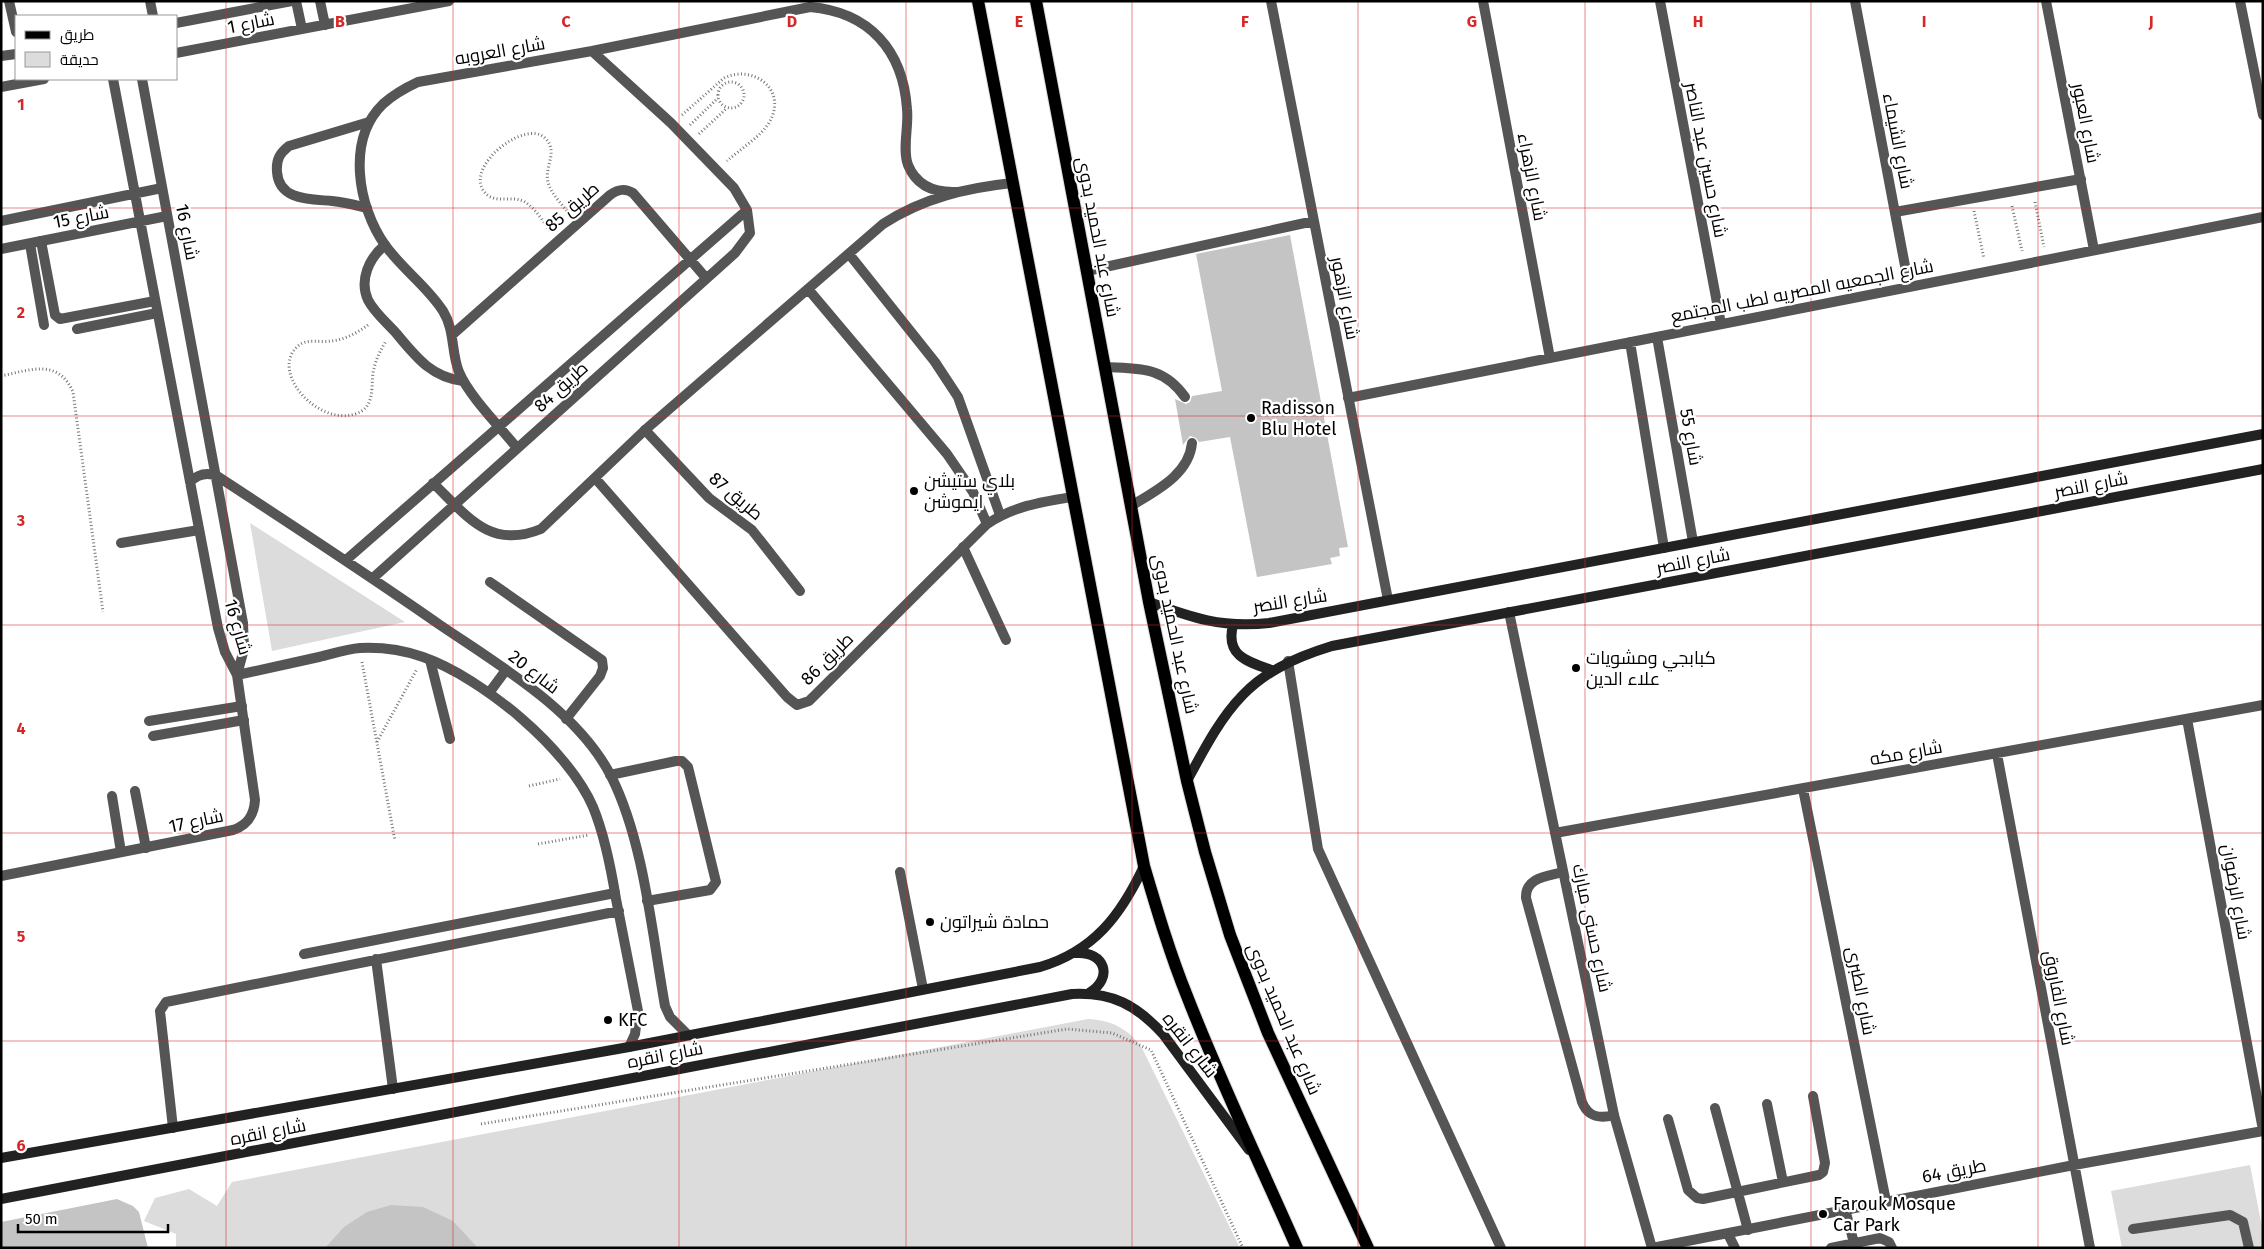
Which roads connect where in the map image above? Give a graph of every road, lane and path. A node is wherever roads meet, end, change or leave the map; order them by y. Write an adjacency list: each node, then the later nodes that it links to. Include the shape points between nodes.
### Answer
1 (9, 1): 18 (street)
2 (150, 1): 15 (street)
3 (292, 1): 16 (street, شارع 1)
4 (296, 1): 19 (street)
5 (320, 1): 17 (street)
6 (449, 1): 17 (street, شارع 1)
7 (978, 1): 37 (main road)
8 (1036, 1): 63 (main road, شارع عبد الحميد بدوى)
9 (1271, 1): 51 (street, شارع الزهور)
10 (1483, 1): 78 (street, شارع الزهراء)
11 (1660, 1): 71 (street, شارع حسين عبد الناصر)
12 (1855, 1): 46 (street, شارع الشيماء)
13 (2046, 1): 36 (street, شارع العبور)
14 (2240, 1): 30 (street)
15 (153, 15)
16 (178, 23)
17 (325, 25): 19 (street, شارع 1)
18 (15, 28)
19 (302, 29): 22 (street, شارع 1)
20 (592, 51): 31 (street, شارع العروبه, via 418,82 382,105); 32 (street, طريق 84); 40 (street, شارع العروبه, via 810,7 848,14 878,36 898,69 908,108 908,164 915,178 927,188 942,193)
21 (15, 54): 23 (street)
22 (178, 54)
23 (1, 56)
24 (39, 80): 27 (street)
25 (113, 80): 42 (street, شارع 16)
26 (142, 80): 38 (street, شارع 16)
27 (1, 87)
28 (718, 98): 29 (path); 29 (path, via 721,86 727,82 740,86 744,99 740,105); 33 (path)
29 (727, 108): 34 (path)
30 (2263, 115)
31 (369, 122): 44 (street, شارع العروبه, via 361,143 359,165); 44 (street, via 289,146 280,153 276,164 282,186 290,194 301,199)
32 (671, 124): 33 (street, طريق 84); 35 (path, via 732,74 750,74 765,82 774,106 769,123)
33 (681, 134): 34 (street, طريق 84)
34 (690, 143): 35 (street, طريق 84)
35 (717, 170): 45 (street, طريق 84, via 734,188)
36 (2080, 179): 39 (street); 58 (street, شارع العبور)
37 (1012, 183): 40 (street); 94 (main road)
38 (162, 188): 42 (street, شارع 15); 47 (street, شارع 16)
39 (2032, 188): 41 (street); 61 (path)
40 (957, 192): 59 (street, via 900,213)
41 (2009, 192): 43 (street); 62 (path)
42 (134, 194): 49 (street, شارع 15); 50 (street, شارع 16)
43 (1972, 199): 46 (street); 64 (path)
44 (367, 208): 56 (street, شارع العروبه)
45 (747, 210): 60 (street, طريق 84); 65 (street, طريق 84, via 750,233 735,253)
46 (1896, 212): 66 (street, شارع الشيماء)
47 (167, 216): 50 (street, شارع 15); 90 (street, شارع 16)
48 (2263, 217): 58 (street, شارع الجمعيه المصريه لطب المجتمع)
49 (1, 221)
50 (139, 221): 53 (street, شارع 15); 68 (street, شارع 16)
51 (1314, 221): 63 (street); 83 (street, شارع الزهور)
52 (578, 224): 54 (street, طريق 85); 54 (path, via 548,181 552,152 545,138 539,134 526,135 497,151 481,172 480,180 486,194 500,200 513,198 526,202); 60 (street, طريق 85, via 614,192 629,190)
53 (41, 241): 55 (street, شارع 15); 68 (street, via 55,315 60,319)
54 (558, 241): 75 (street, طريق 85)
55 (30, 244): 57 (street, شارع 15); 72 (street)
56 (385, 245): 70 (street, via 370,260 365,281 369,301); 75 (street, شارع العروبه, via 442,310)
57 (1, 249)
58 (2094, 250): 61 (street, شارع الجمعيه المصريه لطب المجتمع)
59 (849, 254): 67 (street); 97 (street, via 935,362 958,397)
60 (690, 259): 65 (street, طريق 85); 84 (street, طريق 84)
61 (2047, 260): 62 (street, شارع الجمعيه المصريه لطب المجتمع)
62 (2025, 264): 64 (street, شارع الجمعيه المصريه لطب المجتمع)
63 (1087, 271): 79 (main road, شارع عبد الحميد بدوى)
64 (1986, 272): 66 (street, شارع الجمعيه المصريه لطب المجتمع)
65 (706, 278): 88 (street, طريق 84)
66 (1910, 287): 71 (street, شارع الجمعيه المصريه لطب المجتمع)
67 (808, 289): 85 (street); 98 (street, via 947,454 973,492)
68 (155, 301): 69 (street, شارع 16)
69 (157, 313): 73 (street); 92 (street, شارع 16)
70 (379, 314): 74 (street); 74 (path, via 363,329 348,337 304,342 297,346 290,361 299,392 315,407 335,415 357,414 370,402 376,361)
71 (1721, 324): 76 (street, شارع الجمعيه المصريه لطب المجتمع)
72 (44, 325)
73 (77, 329)
74 (394, 331): 81 (street, via 428,368 444,377)
75 (452, 335): 81 (street, شارع العروبه)
76 (1658, 336): 77 (street, شارع الجمعيه المصريه لطب المجتمع); 100 (street, شارع 55)
77 (1630, 342): 78 (street, شارع الجمعيه المصريه لطب المجتمع); 103 (street)
78 (1550, 358): 83 (street, شارع الجمعيه المصريه لطب المجتمع)
79 (1105, 367): 82 (street, via 1152,371 1165,376); 96 (main road, شارع عبد الحميد بدوى)
80 (1, 376): 110 (path, via 43,368 53,370 62,375 73,392)
81 (463, 381): 84 (street, شارع العروبه)
82 (1184, 397)
83 (1348, 398): 108 (street, شارع الزهور)
84 (499, 426): 88 (street, شارع العروبه); 93 (street, طريق 84)
85 (645, 430): 91 (street); 107 (street, طريق 87, via 720,508 752,530)
86 (2263, 434): 100 (street, شارع النصر)
87 (1192, 443): 96 (street, via 1185,465 1175,476)
88 (517, 448): 95 (street, طريق 84)
89 (2263, 469): 111 (street, شارع النصر)
90 (217, 476): 92 (street, via 206,474); 104 (street, شارع 20); 119 (street, شارع 16, via 245,636)
91 (595, 478): 95 (street, via 541,529 514,537 485,530); 102 (street, طريق 86, via 797,705 808,701)
92 (190, 482): 99 (street, شارع 16)
93 (433, 483): 95 (street); 104 (street, طريق 84)
94 (1072, 496): 97 (street, طريق 86, via 1031,503); 144 (main road)
95 (454, 504): 105 (street, طريق 84)
96 (1131, 506): 109 (main road, شارع عبد الحميد بدوى)
97 (1000, 515): 98 (street, طريق 86)
98 (987, 524): 102 (street, طريق 86)
99 (199, 530): 101 (street); 119 (street, شارع 16, via 221,640)
100 (1693, 542): 103 (street, شارع النصر)
101 (122, 543)
102 (963, 547): 113 (street)
103 (1664, 548): 108 (street, شارع النصر)
104 (346, 560): 105 (street, شارع 20)
105 (373, 578): 117 (street, شارع 20)
106 (490, 582): 123 (street, via 602,660 602,673)
107 (800, 591)
108 (1388, 600): 112 (street, شارع النصر, via 1269,623)
109 (1150, 602): 112 (street, شارع النصر, via 1194,619); 133 (main road, شارع عبد الحميد بدوى)
110 (103, 612)
111 (1509, 612): 116 (street, شارع النصر, via 1332,646); 139 (street, شارع حسنى مبارك)
112 (1233, 625): 118 (street, via 1232,642 1241,657)
113 (1006, 640)
114 (359, 648): 115 (street, via 390,649); 119 (street); 129 (path)
115 (426, 658): 120 (street); 128 (street); 129 (path)
116 (1288, 661): 118 (street, شارع النصر); 182 (street, via 1318,850)
117 (506, 670): 120 (street); 123 (street, شارع 20)
118 (1272, 670): 133 (street, شارع النصر, via 1224,716)
119 (237, 675): 122 (street, شارع 17)
120 (489, 693): 131 (street, via 550,746)
121 (2263, 705): 124 (street, شارع مكه)
122 (242, 706): 125 (street, شارع 17); 126 (street)
123 (566, 719): 132 (street, شارع 20, via 600,758)
124 (2187, 719): 130 (street, شارع مكه); 166 (street, شارع الرضوان)
125 (244, 720): 127 (street); 142 (street, شارع 17, via 255,800 255,808 247,823 233,830)
126 (149, 721)
127 (153, 736)
128 (450, 739)
129 (377, 742): 140 (path)
130 (1997, 754): 135 (street, شارع مكه); 168 (street, شارع الفاروق)
131 (575, 775): 134 (path); 138 (street, via 594,808)
132 (610, 775): 149 (street, شارع 20, via 631,827); 149 (street, via 676,761 682,761 688,767 716,882 710,890)
133 (1187, 781): 181 (main road, شارع عبد الحميد بدوى, via 1233,944 1268,1033)
134 (529, 786)
135 (1803, 788): 139 (street, شارع مكه); 173 (street, شارع الطبرى)
136 (135, 791): 142 (street)
137 (112, 796): 143 (street)
138 (601, 833): 141 (path); 148 (street)
139 (1555, 834): 146 (street, شارع حسنى مبارك)
140 (395, 841)
141 (538, 844)
142 (146, 848): 143 (street, شارع 17)
143 (121, 852): 147 (street, شارع 17)
144 (1144, 866): 151 (street, شارع انقره, via 1114,917); 169 (main road, via 1186,994)
145 (900, 872): 154 (street)
146 (1563, 872): 162 (street, شارع حسنى مبارك); 162 (street, via 1531,882 1526,889 1526,898 1582,1102 1597,1118)
147 (1, 876)
148 (615, 893): 150 (street); 152 (street)
149 (647, 901): 156 (street, شارع 20, via 665,1006 670,1017)
150 (619, 911): 153 (street); 157 (street, via 638,1011 635,1034)
151 (1076, 953): 154 (street, شارع انقره, via 1040,967); 155 (street, via 1087,952 1097,957 1103,967 1101,982)
152 (304, 954)
153 (376, 960): 158 (street); 165 (street, via 163,1004 160,1011)
154 (923, 989): 156 (street, شارع انقره)
155 (1089, 993): 169 (street, شارع انقره, via 1128,1004 1163,1034); 172 (street, شارع انقره)
156 (688, 1035): 157 (street, شارع انقره)
157 (629, 1047): 158 (street, شارع انقره)
158 (393, 1089): 165 (street, شارع انقره)
159 (1813, 1096): 170 (street, via 1825,1168 1819,1175)
160 (1767, 1104): 170 (street)
161 (1714, 1108): 171 (street)
162 (1614, 1115): 183 (street, شارع حسنى مبارك)
163 (1668, 1119): 171 (street, via 1692,1195 1702,1198)
164 (480, 1124): 179 (path, via 1067,1029 1112,1033 1151,1050)
165 (173, 1128): 167 (street, شارع انقره)
166 (2263, 1130): 168 (street, طريق 64)
167 (1, 1158)
168 (2074, 1165): 173 (street, طريق 64); 187 (street, شارع الفاروق)
169 (1261, 1166): 180 (main road)
170 (1783, 1182): 171 (street)
171 (1738, 1191): 176 (street)
172 (1, 1199)
173 (1886, 1201): 174 (street, طريق 64)
174 (1845, 1209): 176 (street, طريق 64); 178 (street)
175 (2132, 1229): 188 (street, via 2230,1215 2243,1222)
176 (1748, 1230): 177 (street, طريق 64)
177 (1728, 1234): 183 (street, طريق 64); 184 (street)
178 (1854, 1243): 185 (street); 186 (street, via 1880,1238 1889,1242)
179 (1242, 1248)
180 (1297, 1248)
181 (1368, 1248)
182 (1501, 1248)
183 (1652, 1248)
184 (1735, 1248)
185 (1831, 1248)
186 (1892, 1248)
187 (2090, 1248)
188 (2249, 1248)

